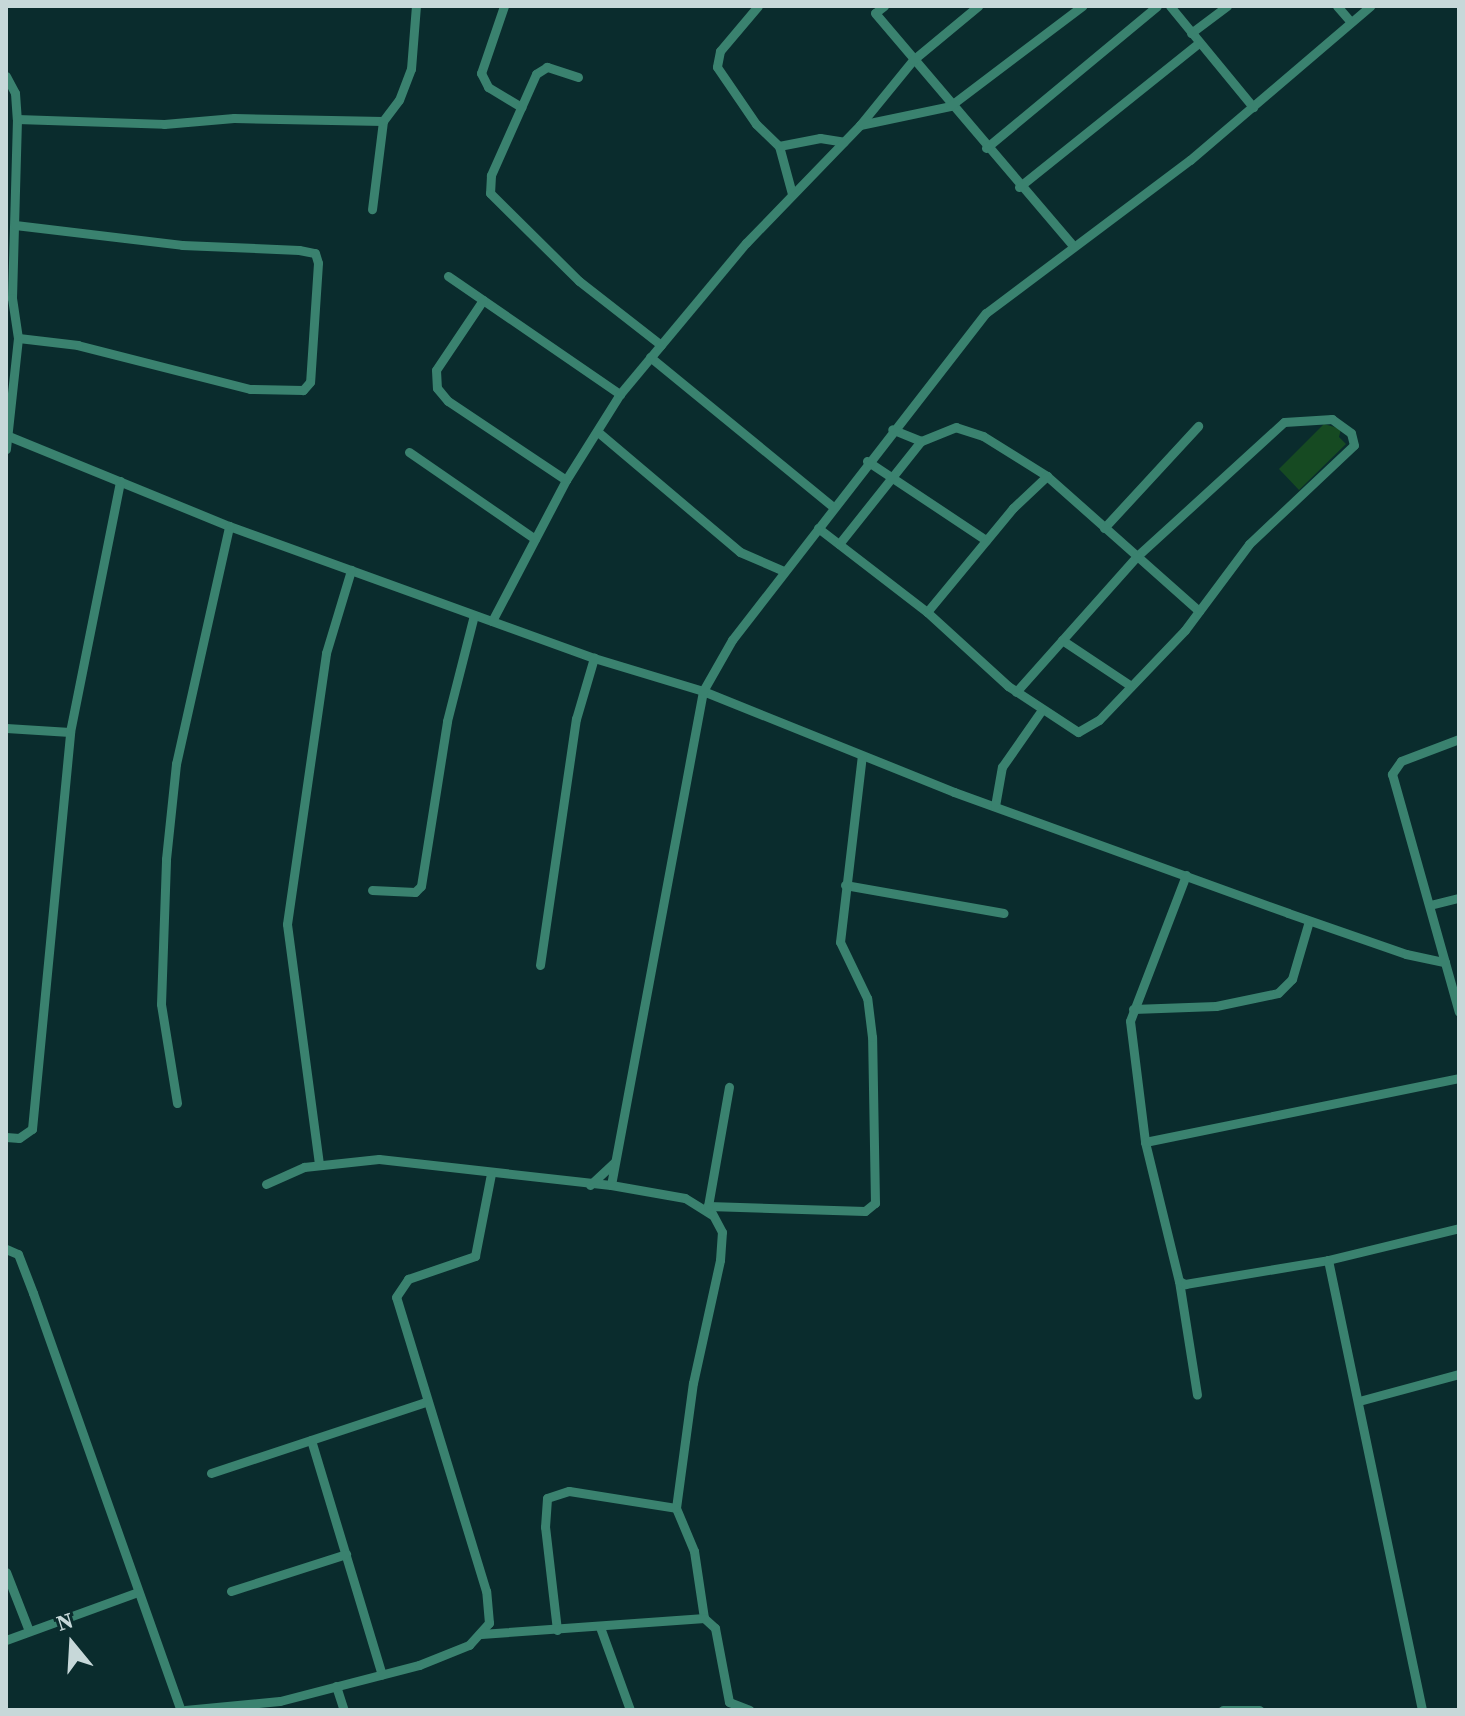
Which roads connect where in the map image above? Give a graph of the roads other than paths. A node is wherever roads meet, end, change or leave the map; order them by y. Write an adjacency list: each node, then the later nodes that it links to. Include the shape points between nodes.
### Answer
1 (416, 6): 23 (street, via 411,69 399,100)
2 (504, 6): 20 (street, via 481,73 488,87)
3 (884, 6): 12 (street)
4 (978, 6): 16 (street)
5 (1082, 6): 19 (street)
6 (1157, 6): 27 (street)
7 (1170, 6): 14 (street)
8 (1227, 6): 14 (street)
9 (1337, 6): 13 (street)
10 (1370, 6): 13 (street)
11 (757, 7): 26 (street, via 720,51 717,67 756,124)
12 (872, 10): 16 (street)
13 (1351, 22): 21 (street)
14 (1191, 33): 15 (street)
15 (1199, 43): 21 (street); 28 (street)
16 (913, 60): 19 (street); 24 (street)
17 (6, 76): 22 (street, via 15,93)
18 (578, 77): 20 (street, via 541,69)
19 (950, 106): 24 (street); 27 (street)
20 (521, 107): 36 (street, via 491,175 490,193 579,281)
21 (1253, 107): 32 (street)
22 (17, 119): 23 (street, via 150,124 234,118); 31 (street)
23 (383, 121): 30 (street)
24 (860, 125): 25 (street)
25 (844, 142): 26 (street, via 820,138); 29 (street)
26 (779, 146): 29 (street)
27 (986, 148): 28 (street)
28 (1019, 187): 32 (street)
29 (792, 194): 36 (street)
30 (372, 209)
31 (15, 225): 35 (street, via 12,298); 35 (street, via 182,245 249,244 312,251 318,263 310,382 303,390 250,389 78,345)
32 (1073, 246): 40 (street, via 986,313)
33 (448, 276): 34 (street)
34 (483, 300): 38 (street); 49 (street, via 436,370 437,388 448,401)
35 (18, 338): 42 (street)
36 (661, 345): 37 (street)
37 (650, 357): 38 (street); 51 (street)
38 (620, 394): 41 (street)
39 (1198, 426): 54 (street)
40 (892, 429): 43 (street); 46 (street)
41 (598, 432): 49 (street); 60 (street, via 740,552)
42 (8, 436): 44 (street); 50 (street)
43 (921, 441): 47 (street, via 948,428 963,428); 48 (street)
44 (6, 449)
45 (409, 452): 55 (street)
46 (867, 461): 48 (street); 51 (street)
47 (1047, 476): 54 (street); 56 (street)
48 (892, 477): 56 (street); 57 (street)
49 (566, 480): 55 (street)
50 (120, 481): 52 (street); 72 (street)
51 (833, 507): 53 (street)
52 (229, 526): 59 (street); 89 (street, via 176,764 166,859 161,1004)
53 (818, 528): 57 (street); 60 (street)
54 (1104, 528): 58 (street)
55 (535, 539): 64 (street)
56 (986, 540): 62 (street)
57 (839, 544): 62 (street)
58 (1137, 556): 61 (street); 61 (street, via 1284,422 1317,416 1332,419 1351,433 1348,453 1249,544); 65 (street)
59 (351, 570): 63 (street); 93 (street, via 326,653 287,924)
60 (784, 571): 68 (street, via 732,640)
61 (1199, 611): 67 (street)
62 (927, 612): 69 (street)
63 (474, 615): 64 (street); 78 (street, via 447,721 421,886 415,892)
64 (492, 621): 66 (street)
65 (1062, 640): 67 (street); 69 (street)
66 (594, 658): 68 (street); 84 (street, via 576,719)
67 (1131, 686): 70 (street, via 1099,720 1078,732)
68 (703, 691): 74 (street); 92 (street)
69 (1016, 692): 70 (street)
70 (1041, 711): 75 (street, via 1002,767)
71 (6, 728): 72 (street)
72 (70, 732): 90 (street, via 32,1129 19,1138)
73 (1459, 739): 80 (street, via 1401,761 1392,774)
74 (862, 756): 75 (street); 77 (street)
75 (995, 806): 76 (street)
76 (1186, 875): 82 (street); 85 (street)
77 (845, 885): 81 (street); 98 (street, via 840,942 867,998 872,1037 875,1203 865,1211)
78 (372, 890)
79 (1459, 898): 80 (street)
80 (1430, 905): 83 (street)
81 (1004, 913)
82 (1309, 921): 83 (street); 85 (street, via 1292,979 1278,993 1216,1006)
83 (1445, 962): 86 (street)
84 (540, 965)
85 (1133, 1009): 91 (street, via 1130,1021)
86 (1459, 1012)
87 (1459, 1078): 91 (street)
88 (729, 1087): 98 (street)
89 (177, 1103)
90 (6, 1137)
91 (1145, 1142): 102 (street)
92 (614, 1163): 96 (street); 97 (street)
93 (319, 1164): 94 (street, via 379,1159); 95 (street)
94 (491, 1174): 96 (street); 106 (street, via 475,1256 408,1279 396,1297)
95 (266, 1184)
96 (590, 1185): 97 (street)
97 (611, 1185): 98 (street, via 685,1198)
98 (709, 1210): 109 (street, via 722,1232 720,1260 693,1383)
99 (1459, 1228): 101 (street)
100 (6, 1249): 113 (street, via 18,1254)
101 (1328, 1260): 102 (street); 105 (street)
102 (1179, 1281): 104 (street)
103 (1459, 1374): 105 (street)
104 (1197, 1395)
105 (1359, 1401): 129 (street)
106 (426, 1402): 107 (street); 118 (street, via 491,1611)
107 (311, 1440): 108 (street); 110 (street)
108 (211, 1473)
109 (676, 1508): 114 (street, via 694,1551); 116 (street, via 569,1491 547,1498 545,1527)
110 (346, 1554): 112 (street); 120 (street)
111 (6, 1572): 117 (street)
112 (231, 1591)
113 (138, 1592): 117 (street); 123 (street)
114 (704, 1618): 115 (street); 122 (street, via 715,1628)
115 (600, 1627): 116 (street); 125 (street)
116 (557, 1630): 118 (street)
117 (29, 1631): 119 (street)
118 (481, 1634): 120 (street, via 452,1654)
119 (6, 1640)
120 (382, 1675): 121 (street)
121 (336, 1686): 123 (street, via 280,1701); 124 (street)
122 (729, 1706): 126 (street)
123 (183, 1710)
124 (344, 1710)
125 (630, 1710)
126 (750, 1710)
127 (1223, 1710): 128 (street)
128 (1259, 1710)
129 (1422, 1710)

